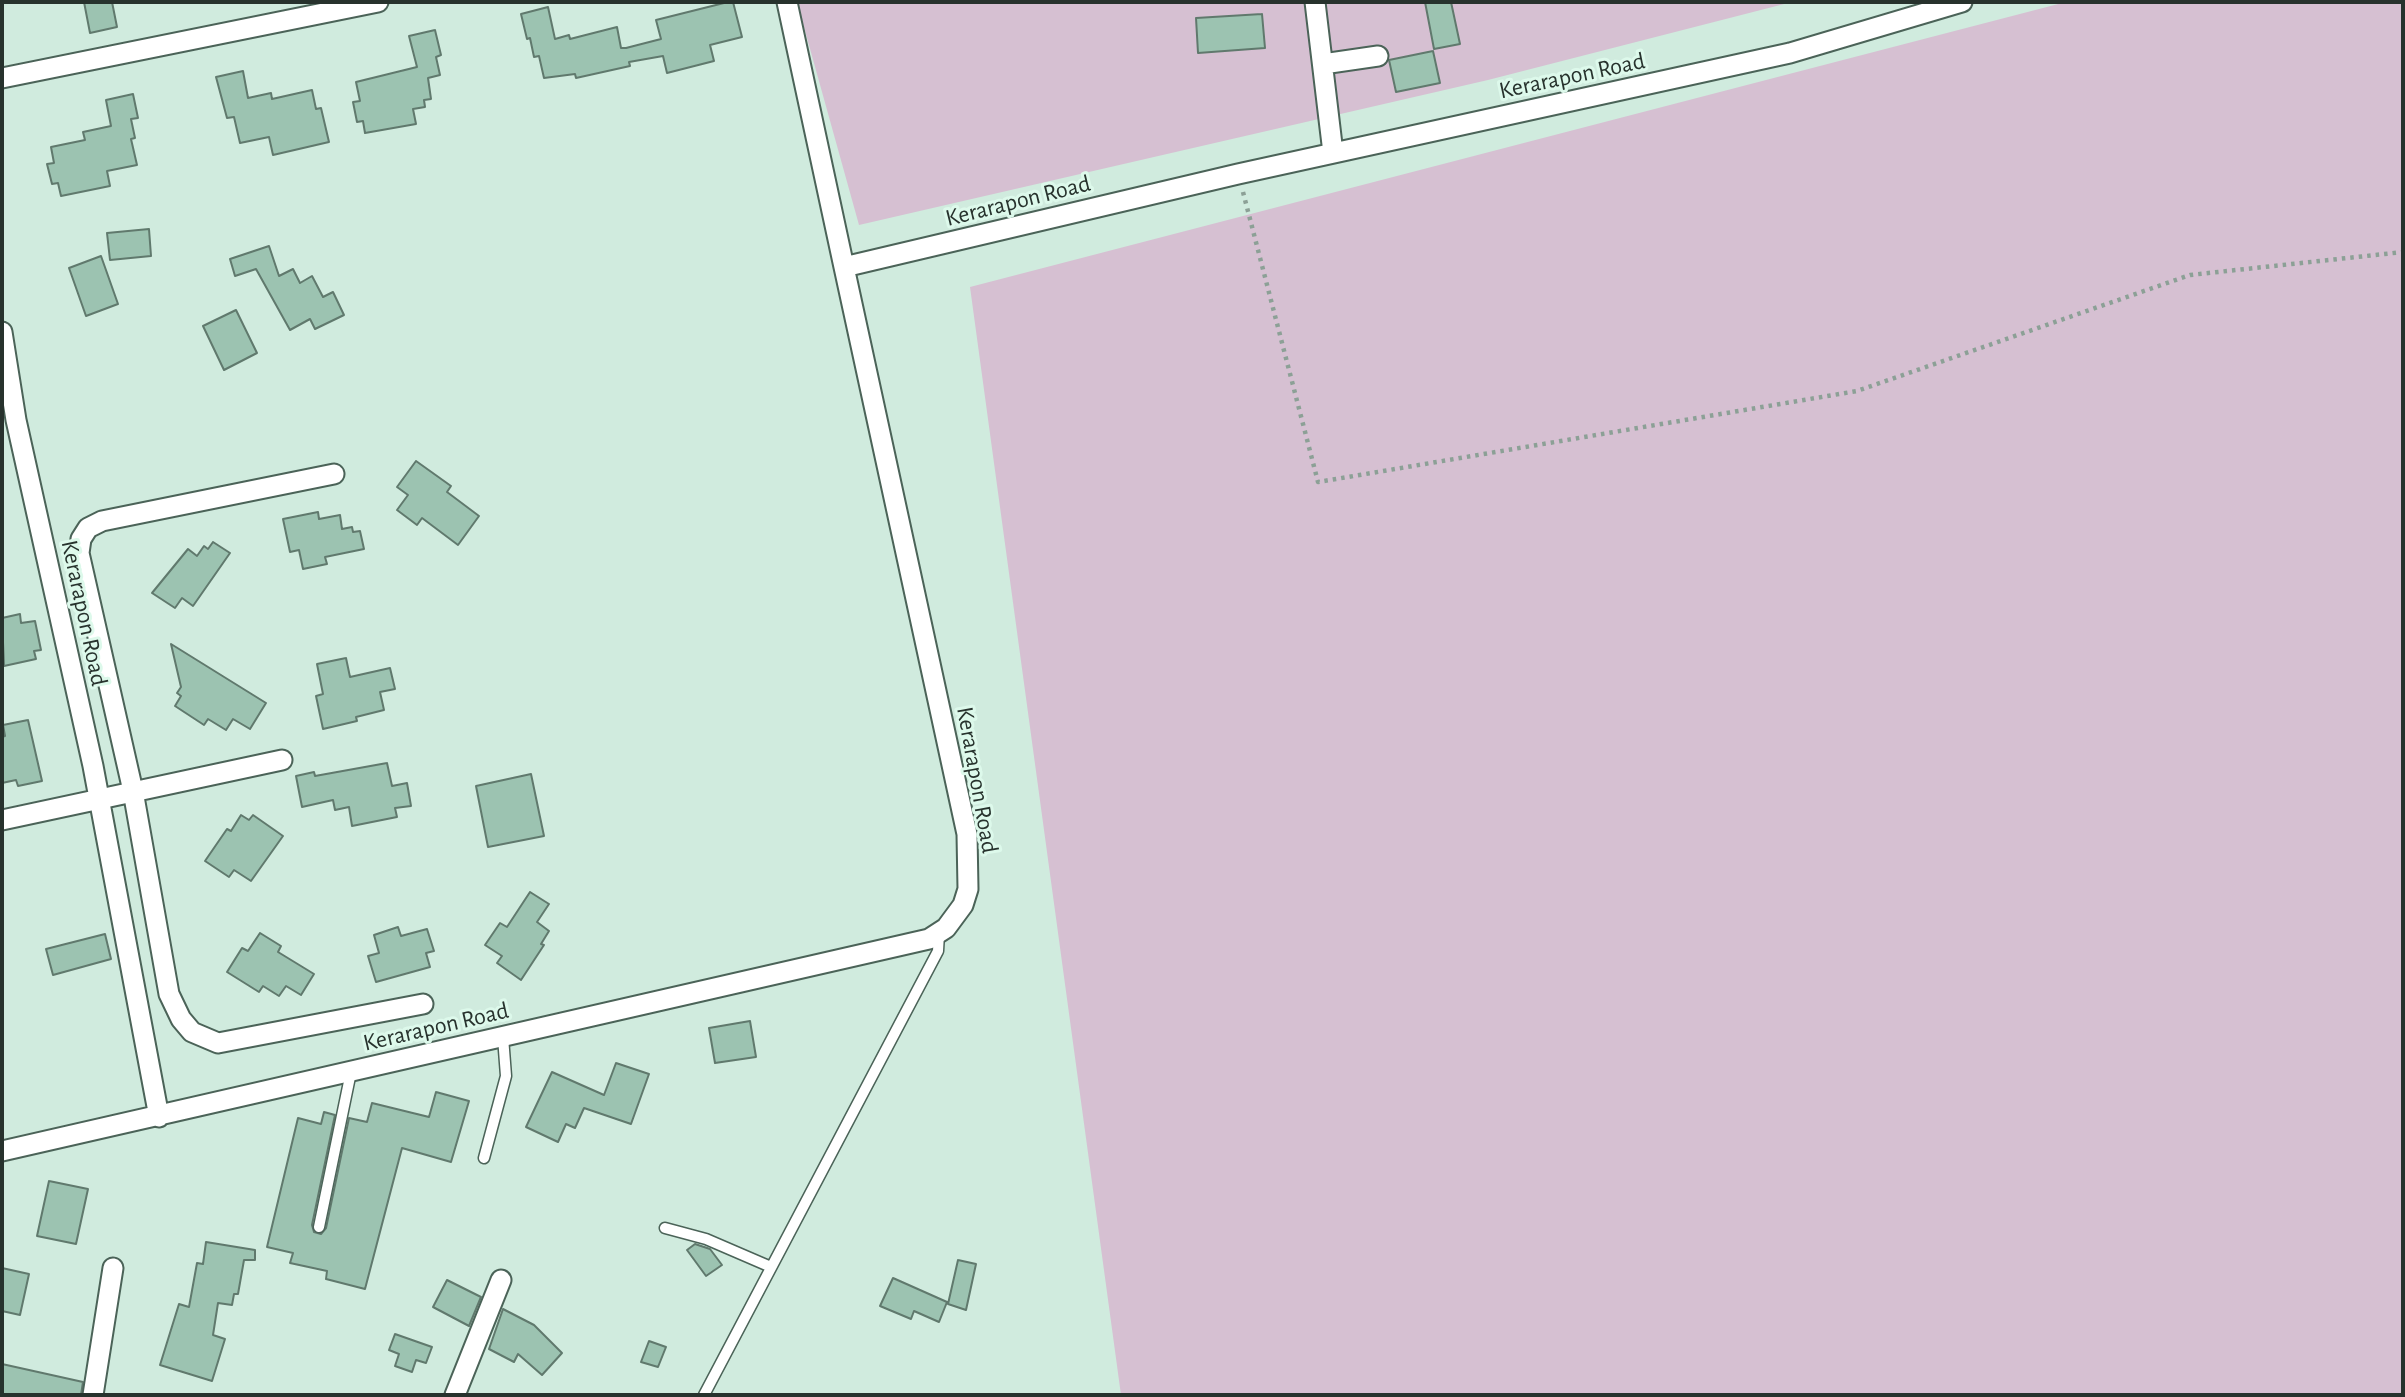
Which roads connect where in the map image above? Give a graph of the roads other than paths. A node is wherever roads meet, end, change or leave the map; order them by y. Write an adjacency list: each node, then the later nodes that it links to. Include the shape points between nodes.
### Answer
1 (378, 2): 7 (street)
2 (787, 2): 9 (street)
3 (1315, 2): 6 (street)
4 (1962, 2): 8 (street, Kerarapon Road, via 1790,53)
5 (1378, 57): 6 (street)
6 (1323, 64): 8 (street)
7 (2, 78)
8 (1334, 153): 9 (street, Kerarapon Road)
9 (844, 267): 16 (street, Kerarapon Road, via 967,834 968,890 956,916)
10 (2, 332): 14 (street, Kerarapon Road, via 16,420)
11 (334, 474): 13 (street, via 102,521 88,528 81,539 79,553)
12 (282, 760): 13 (street)
13 (133, 791): 14 (street); 17 (street, via 169,993 180,1019 192,1032 218,1043 235,1042)
14 (97, 798): 15 (street); 20 (street, Kerarapon Road)
15 (2, 820)
16 (939, 933): 18 (street, Kerarapon Road, via 929,939); 25 (lane, via 938,951)
17 (423, 1003)
18 (503, 1037): 19 (street, Kerarapon Road); 22 (lane, via 506,1076)
19 (351, 1072): 20 (street, Kerarapon Road); 23 (lane)
20 (159, 1117): 21 (street)
21 (2, 1151)
22 (484, 1158)
23 (319, 1227)
24 (665, 1228): 25 (lane, via 706,1239)
25 (771, 1267): 30 (lane)
26 (113, 1268): 28 (street)
27 (501, 1280): 29 (street)
28 (93, 1395)
29 (455, 1395)
30 (704, 1395)

